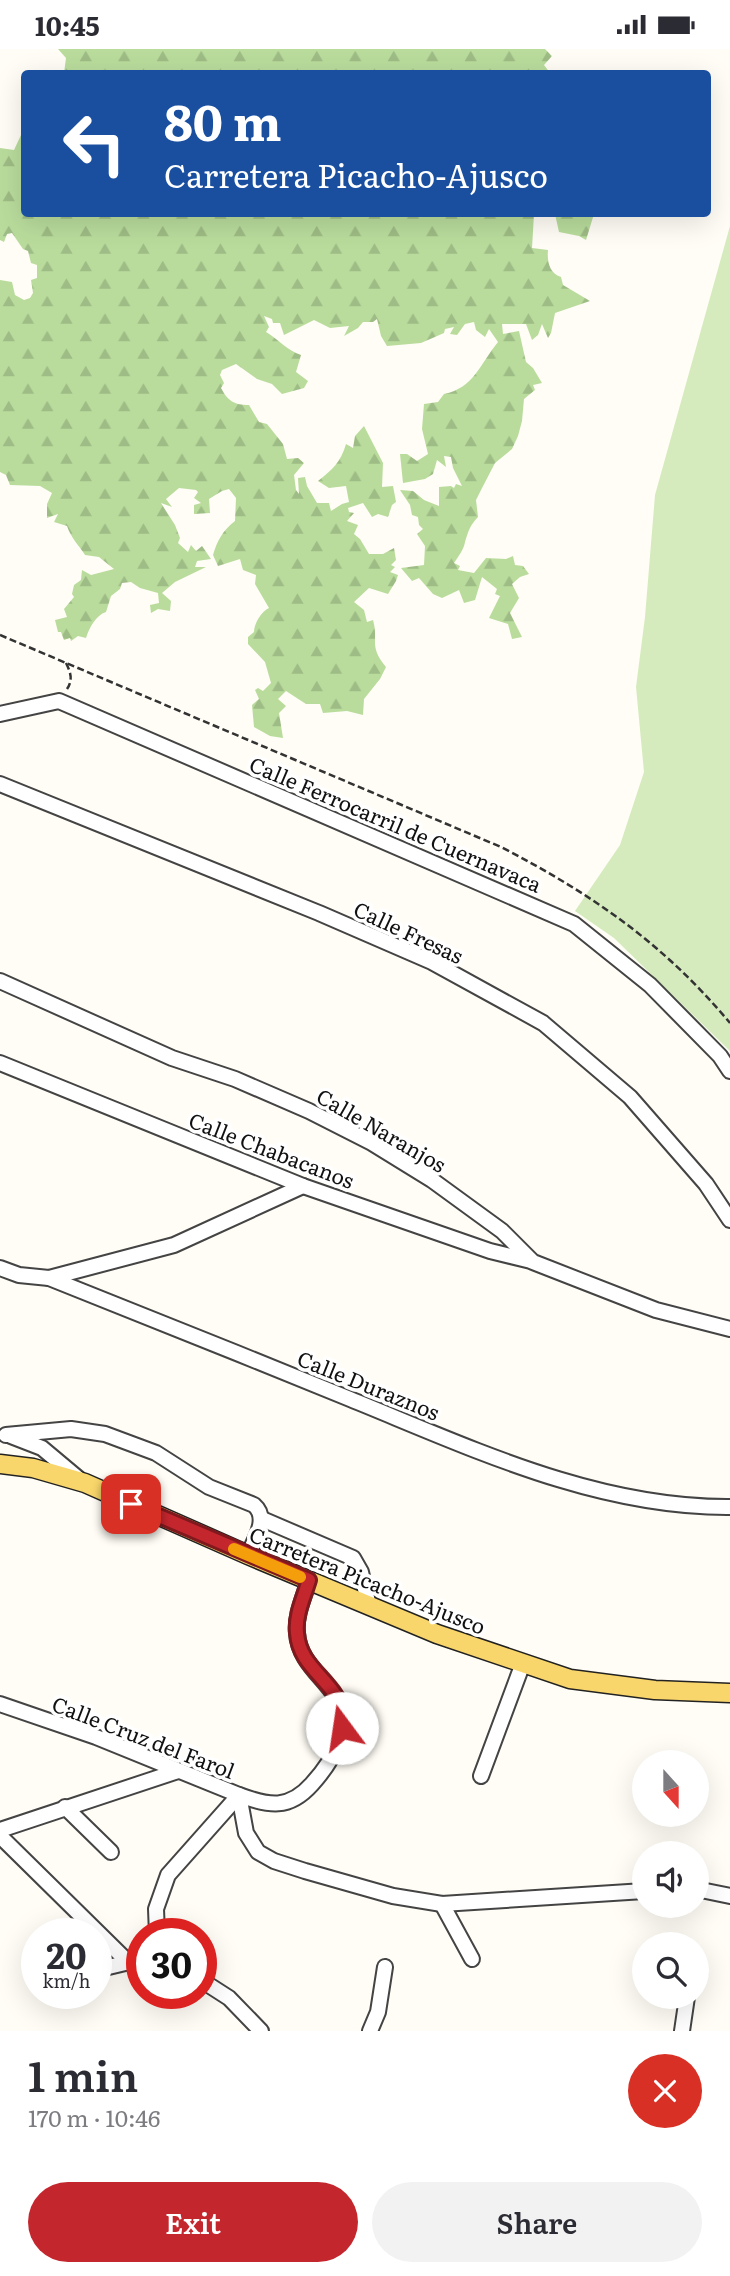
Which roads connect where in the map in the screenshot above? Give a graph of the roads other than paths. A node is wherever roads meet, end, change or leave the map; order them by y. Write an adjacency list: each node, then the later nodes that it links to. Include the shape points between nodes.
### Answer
1 (0, 714): 5 (street, Calle Ferrocarril de Cuernavaca, via 59,701 574,924 650,985)
2 (0, 784): 7 (street, Calle Fresas, via 432,962 543,1023 630,1097 706,1184)
3 (0, 981): 8 (street, Calle Naranjos, via 172,1058 309,1111 372,1143 502,1231)
4 (0, 1063): 6 (street, Calle Chabacanos)
5 (730, 1071)
6 (303, 1186): 8 (street, Calle Chabacanos); 10 (street, via 174,1245)
7 (730, 1220)
8 (533, 1262): 11 (street, Calle Naranjos, via 656,1310)
9 (0, 1268): 10 (street, Calle Duraznos)
10 (49, 1278): 15 (street, Calle Duraznos, via 533,1471 636,1500)
11 (730, 1329)
12 (3, 1434): 14 (street, via 42,1448); 16 (street, via 71,1429 105,1434 156,1453 209,1487 254,1505)
13 (0, 1464): 14 (main road, Carretera Picacho-Ajusco)
14 (85, 1483): 17 (main road, Carretera Picacho-Ajusco)
15 (730, 1507)
16 (262, 1519): 17 (street); 19 (street, via 353,1558)
17 (248, 1555): 18 (main road, Carretera Picacho-Ajusco)
18 (309, 1580): 19 (main road, Carretera Picacho-Ajusco); 25 (street, via 299,1613 300,1650 341,1709 337,1747 318,1778 296,1798 264,1804)
19 (369, 1605): 20 (main road, Carretera Picacho-Ajusco, via 437,1635)
20 (523, 1663): 21 (main road, Carretera Picacho-Ajusco, via 570,1679 655,1690); 24 (street)
21 (730, 1693)
22 (0, 1704): 23 (street, Calle Cruz del Farol)
23 (178, 1771): 25 (street, Calle Cruz del Farol); 26 (street)
24 (481, 1776)
25 (239, 1795): 33 (street, Calle Cruz del Farol, via 246,1833 258,1852 274,1861 393,1896); 34 (street, via 168,1875)
26 (65, 1807): 27 (street); 29 (street)
27 (0, 1830)
28 (0, 1836): 35 (street)
29 (111, 1852)
30 (632, 1892): 33 (street, Calle Cruz del Farol)
31 (709, 1892): 32 (street)
32 (730, 1896)
33 (442, 1904): 36 (street)
34 (156, 1918)
35 (126, 1953)
36 (472, 1959)
37 (386, 1967): 41 (street)
38 (217, 1990): 40 (street)
39 (685, 2009): 42 (street)
40 (261, 2031)
41 (370, 2031)
42 (682, 2031)

